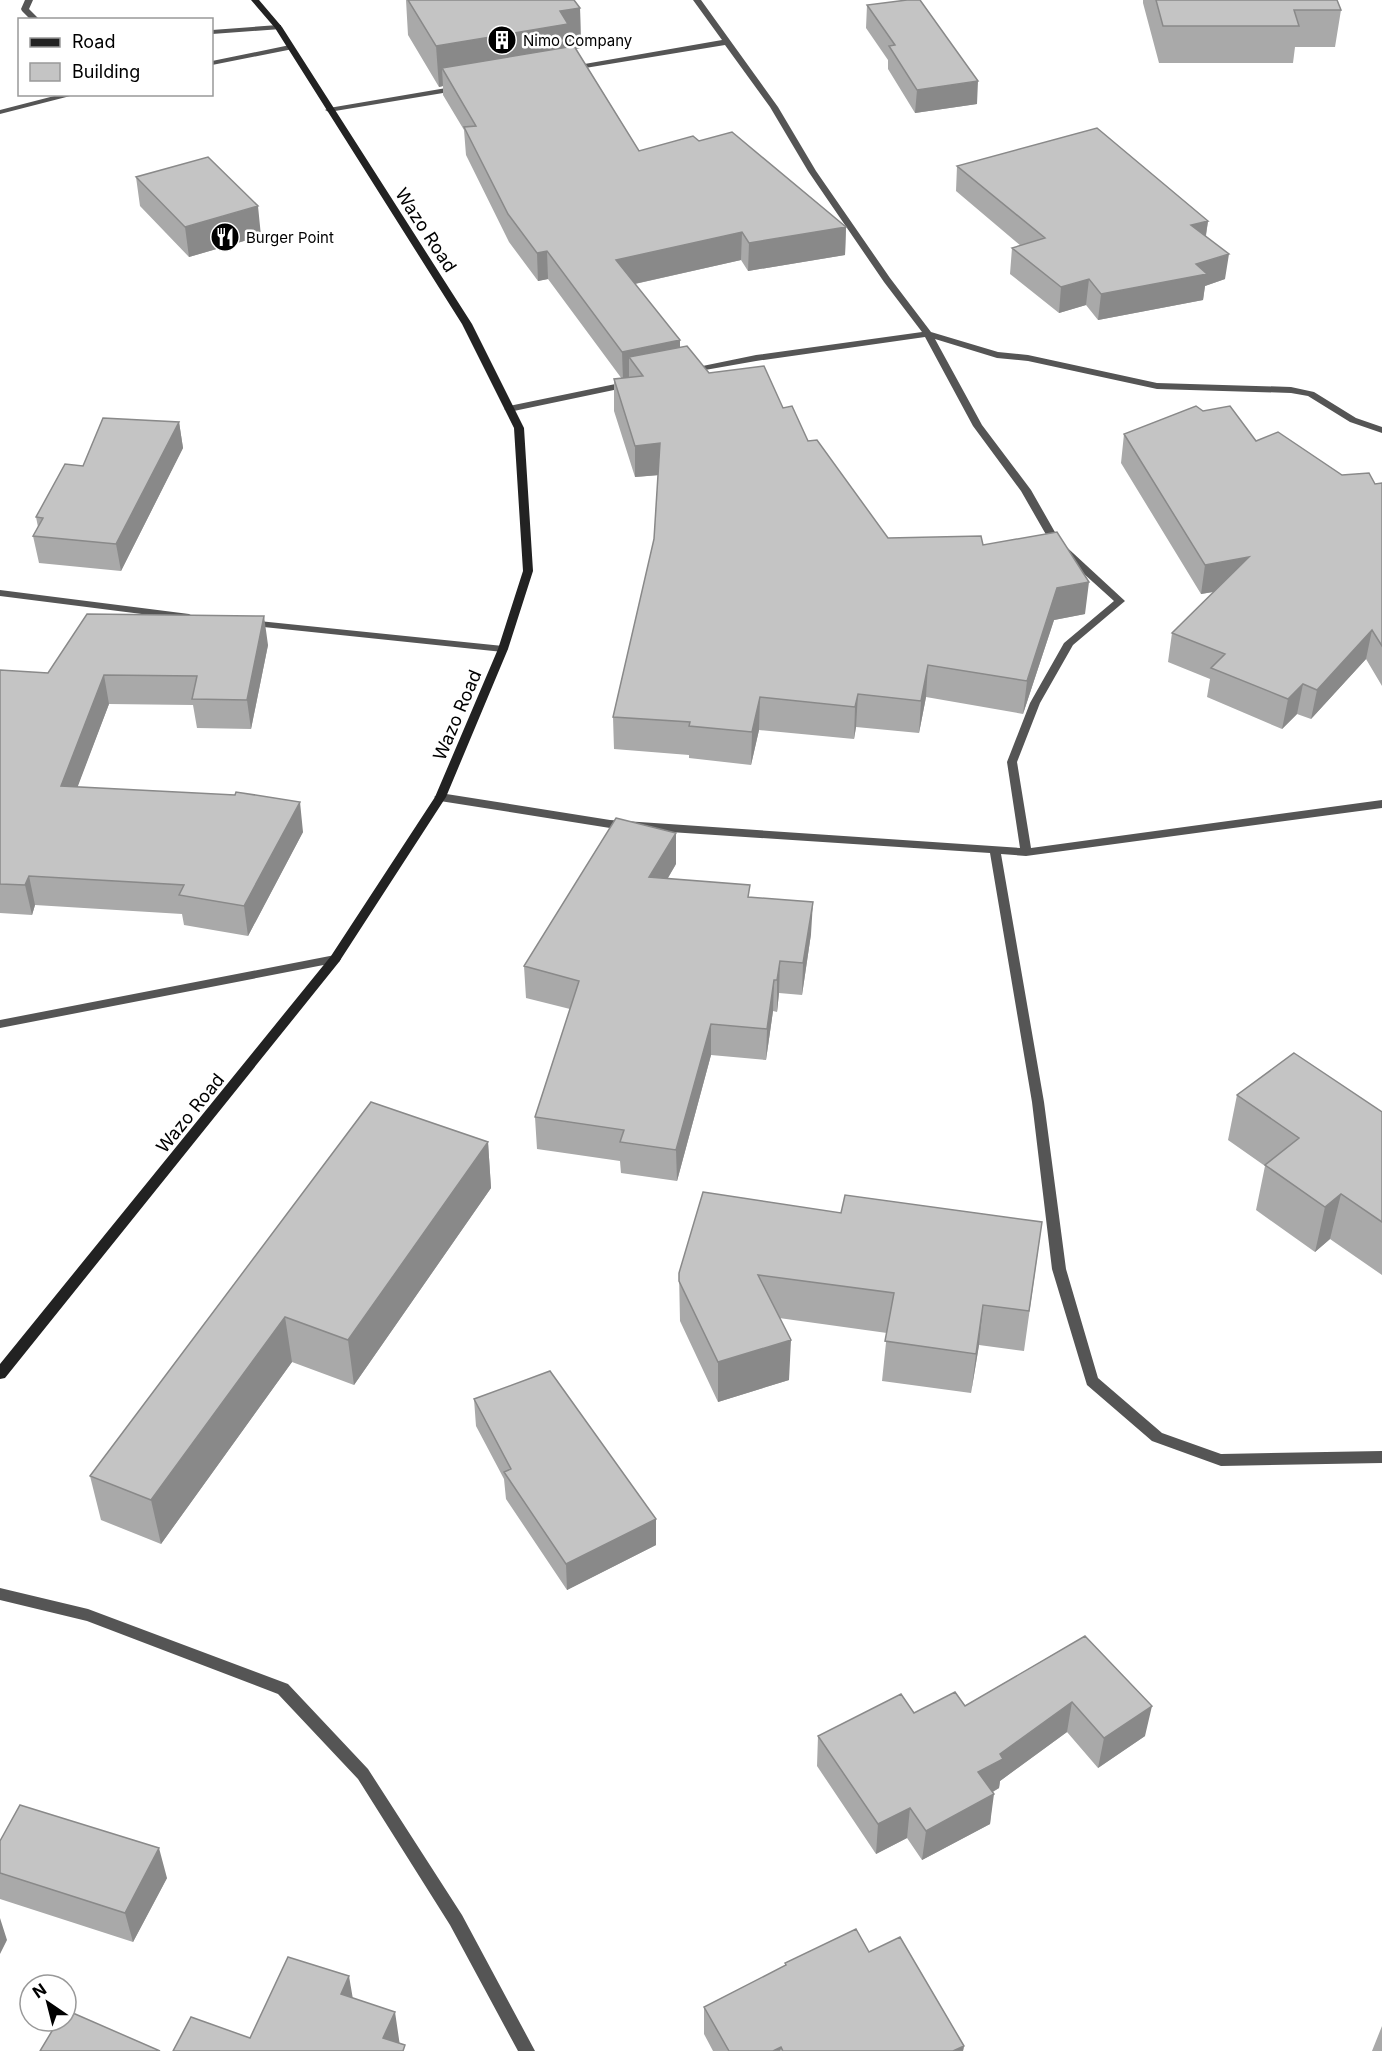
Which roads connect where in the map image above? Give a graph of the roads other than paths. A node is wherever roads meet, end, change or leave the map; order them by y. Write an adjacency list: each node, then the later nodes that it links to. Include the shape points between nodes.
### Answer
1 (29, 0): 4 (street, via 25,9)
2 (255, 0): 5 (main road, Wazo Road)
3 (697, 0): 7 (street)
4 (34, 18)
5 (278, 27): 6 (street); 8 (main road, Wazo Road)
6 (213, 32)
7 (727, 42): 10 (street); 15 (street, via 887,280)
8 (290, 47): 9 (street); 13 (main road, Wazo Road)
9 (213, 63)
10 (563, 70)
11 (469, 86): 13 (street)
12 (66, 96): 14 (street)
13 (329, 110): 18 (main road, Wazo Road, via 467,324)
14 (0, 112)
15 (928, 334): 16 (street, via 756,358); 19 (street, via 997,355 1157,386 1257,387 1311,394 1353,420); 27 (street, via 978,426 1026,490 1056,543 1120,601 1069,643 1035,703 1012,762)
16 (679, 374)
17 (646, 381): 18 (street)
18 (509, 409): 23 (main road, Wazo Road, via 519,428 528,571)
19 (1382, 430)
20 (0, 593): 21 (street)
21 (202, 618)
22 (237, 622): 23 (street)
23 (503, 649): 24 (main road, Wazo Road)
24 (440, 797): 26 (street, via 610,824); 28 (main road, Wazo Road)
25 (1382, 804): 27 (street)
26 (995, 851): 27 (street); 31 (street, via 1038,1102 1059,1269 1092,1381 1156,1437 1221,1460)
27 (1026, 852)
28 (335, 959): 29 (street); 30 (main road, Wazo Road)
29 (0, 1024)
30 (0, 1374)
31 (1382, 1457)
32 (0, 1594): 33 (street, via 88,1615 283,1689 363,1774 456,1920)
33 (527, 2051)

